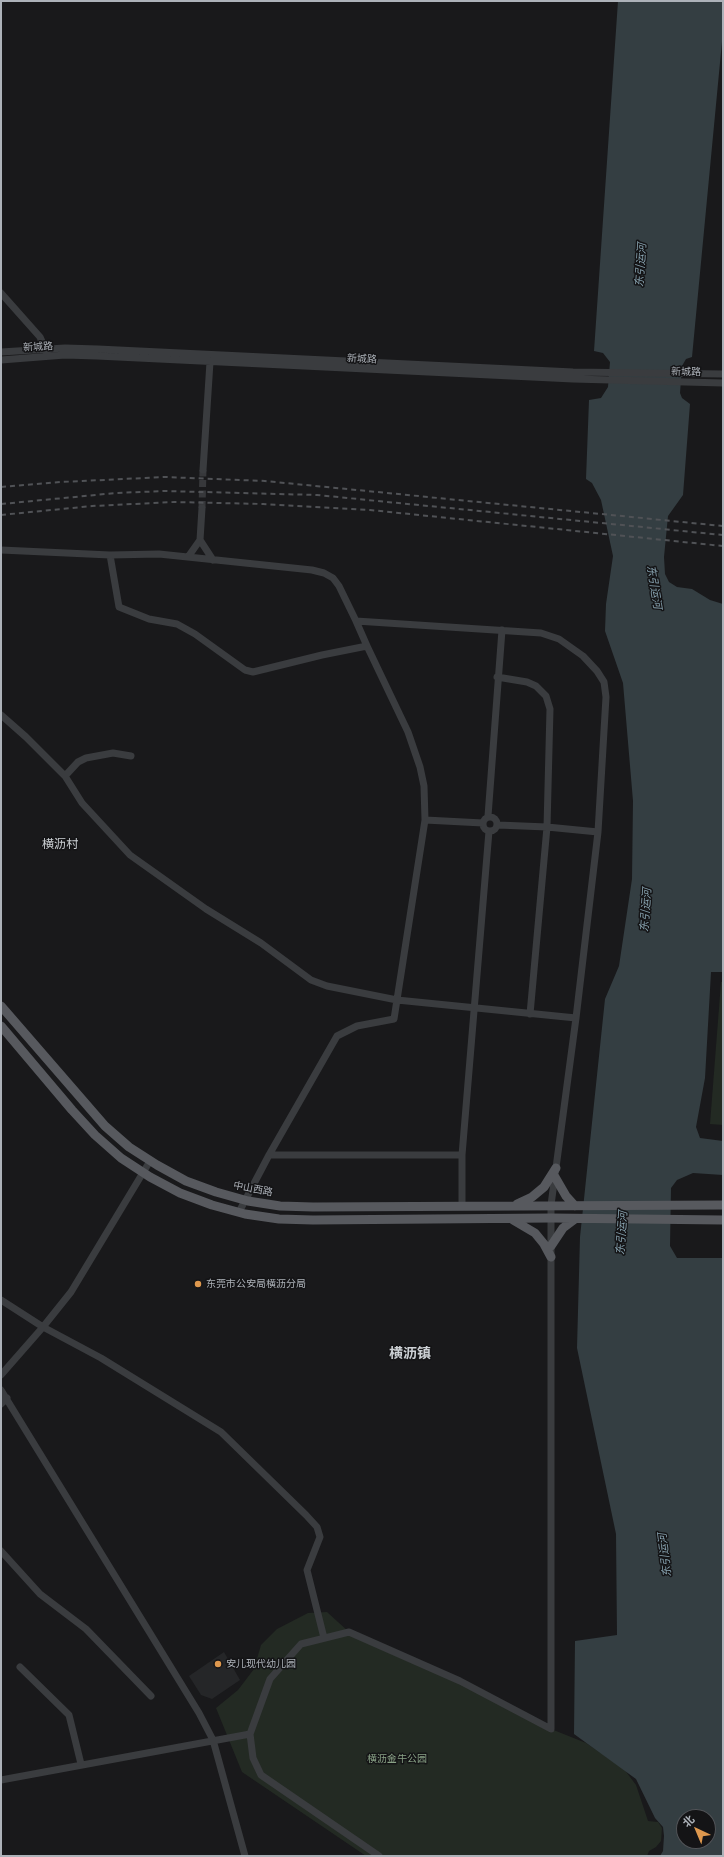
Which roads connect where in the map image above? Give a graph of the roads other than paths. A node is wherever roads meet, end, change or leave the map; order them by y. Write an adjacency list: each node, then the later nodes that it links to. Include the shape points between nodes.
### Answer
1 (1, 294): 3 (street, via 40,337)
2 (1, 352): 3 (street, 新城路)
3 (47, 352): 4 (street, 新城路); 5 (street, 新城路); 6 (street, 新城路, via 98,349 599,372)
4 (1, 360)
5 (210, 362): 7 (street, 新城路, via 598,380); 8 (street)
6 (723, 374)
7 (723, 383)
8 (203, 470)
9 (202, 508): 10 (street)
10 (200, 540): 13 (street); 14 (street)
11 (1, 550): 12 (street)
12 (110, 555): 13 (street, via 159,554); 17 (street, via 119,607 150,619 177,624 246,670 254,672)
13 (188, 557): 14 (street)
14 (213, 560): 15 (street, via 324,573 333,578 339,586)
15 (356, 621): 16 (street); 17 (street)
16 (502, 630): 18 (street); 28 (street, via 541,633 559,639 583,656 604,682 606,698)
17 (367, 646): 23 (street, via 414,748 424,786)
18 (497, 678): 22 (street); 26 (street, via 531,683 540,689 548,700 551,714)
19 (1, 715): 21 (street)
20 (131, 756): 21 (street, via 108,754 86,758 78,762)
21 (65, 776): 29 (street, via 82,803 130,855 206,909 261,943 299,972 327,986)
22 (488, 816): 24 (street); 25 (street, via 494,817)
23 (425, 820): 24 (street); 29 (street)
24 (483, 823): 27 (street, via 484,828)
25 (498, 824): 26 (street); 27 (street, via 495,830)
26 (547, 827): 28 (street); 32 (street)
27 (489, 831): 31 (street)
28 (598, 832): 33 (street)
29 (397, 1000): 31 (street); 35 (street, via 394,1019 357,1026 337,1036)
30 (1, 1006): 37 (main road, 中山西路, via 104,1126)
31 (474, 1008): 32 (street); 36 (street)
32 (530, 1014): 33 (street)
33 (576, 1018): 38 (street)
34 (1, 1026): 39 (main road, via 95,1135 121,1158)
35 (269, 1154): 36 (street); 41 (street)
36 (462, 1155): 45 (street)
37 (150, 1161): 39 (street); 41 (main road, 中山西路, via 186,1181)
38 (556, 1168): 40 (street); 42 (main road, via 549,1181 538,1192)
39 (143, 1172): 47 (main road, via 180,1193); 55 (street, via 71,1292)
40 (555, 1177): 43 (street); 46 (main road, via 566,1196)
41 (245, 1200): 45 (main road, 中山西路, via 280,1206 313,1207); 47 (street)
42 (510, 1205): 43 (main road, 中山西路); 45 (main road, 中山西路)
43 (551, 1205): 46 (main road, 中山西路); 48 (street)
44 (723, 1205): 46 (main road, 中山西路)
45 (462, 1206)
46 (576, 1206)
47 (239, 1212): 49 (main road, via 279,1219 313,1220)
48 (551, 1218): 49 (main road); 50 (main road); 52 (street)
49 (510, 1219): 53 (main road, via 535,1233)
50 (575, 1219): 51 (main road); 52 (main road, via 563,1228)
51 (723, 1220)
52 (551, 1246): 53 (street)
53 (551, 1257): 61 (street, via 551,1729 460,1681 349,1632)
54 (1, 1300): 55 (street)
55 (43, 1327): 56 (street); 61 (street, via 101,1358 221,1432 317,1527 320,1537 307,1570)
56 (1, 1375)
57 (1, 1390): 58 (street)
58 (7, 1398): 59 (street); 65 (street)
59 (1, 1404)
60 (1, 1551): 63 (street, via 40,1594 86,1629)
61 (324, 1638): 64 (street, via 301,1644 270,1679)
62 (20, 1667): 66 (street, via 69,1715)
63 (151, 1696)
64 (250, 1734): 65 (street); 69 (street, via 253,1758 261,1775)
65 (213, 1740): 66 (street); 68 (street)
66 (81, 1764): 67 (street)
67 (1, 1780)
68 (245, 1856)
69 (379, 1856)

